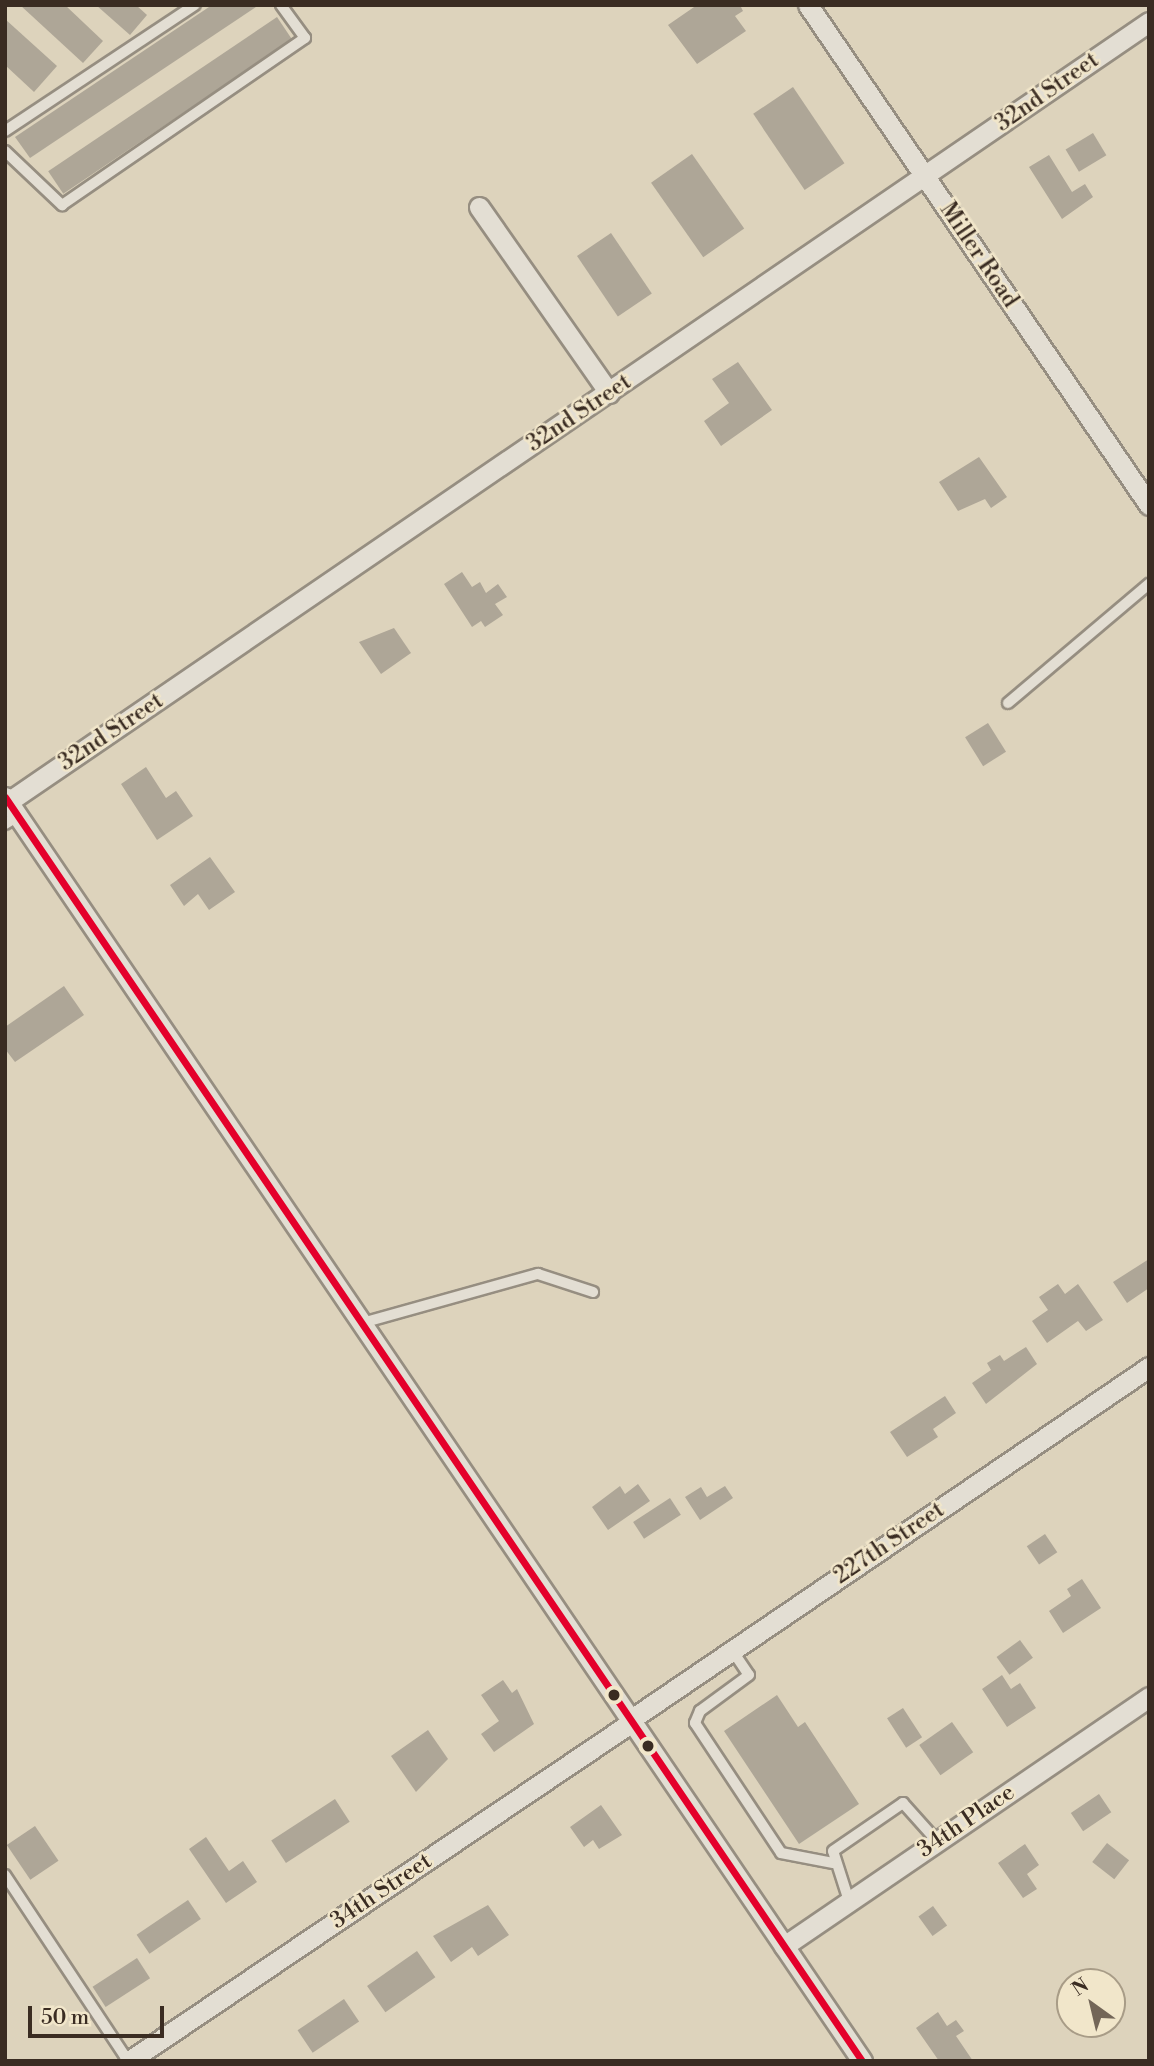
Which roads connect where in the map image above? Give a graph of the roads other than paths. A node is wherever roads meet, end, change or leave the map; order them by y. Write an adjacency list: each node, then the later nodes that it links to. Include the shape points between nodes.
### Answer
1 (195, 5): 5 (lane)
2 (281, 5): 6 (lane, via 305,38 62,205)
3 (808, 5): 7 (street, Miller Road)
4 (1149, 22): 7 (street, 32nd Street)
5 (5, 131)
6 (5, 150)
7 (925, 175): 9 (street, 32nd Street); 10 (street, Miller Road)
8 (479, 207): 9 (street)
9 (609, 393): 13 (street, 32nd Street)
10 (1149, 505)
11 (1149, 584): 12 (lane)
12 (1008, 703)
13 (9, 810): 15 (street)
14 (593, 1292): 15 (lane, via 538,1274)
15 (362, 1323): 19 (street)
16 (1149, 1367): 17 (street, 227th Street)
17 (732, 1650): 19 (street, 227th Street); 21 (lane, via 749,1675 700,1711 695,1723 780,1853)
18 (1149, 1697): 20 (street, 34th Place)
19 (631, 1721): 24 (street); 25 (street, 34th Street)
20 (937, 1842): 21 (lane, via 903,1803 833,1851); 23 (street, 34th Place)
21 (833, 1863): 23 (lane)
22 (5, 1875): 25 (lane)
23 (849, 1901): 24 (street, 34th Place)
24 (784, 1946): 26 (street)
25 (129, 2061)
26 (862, 2061)

